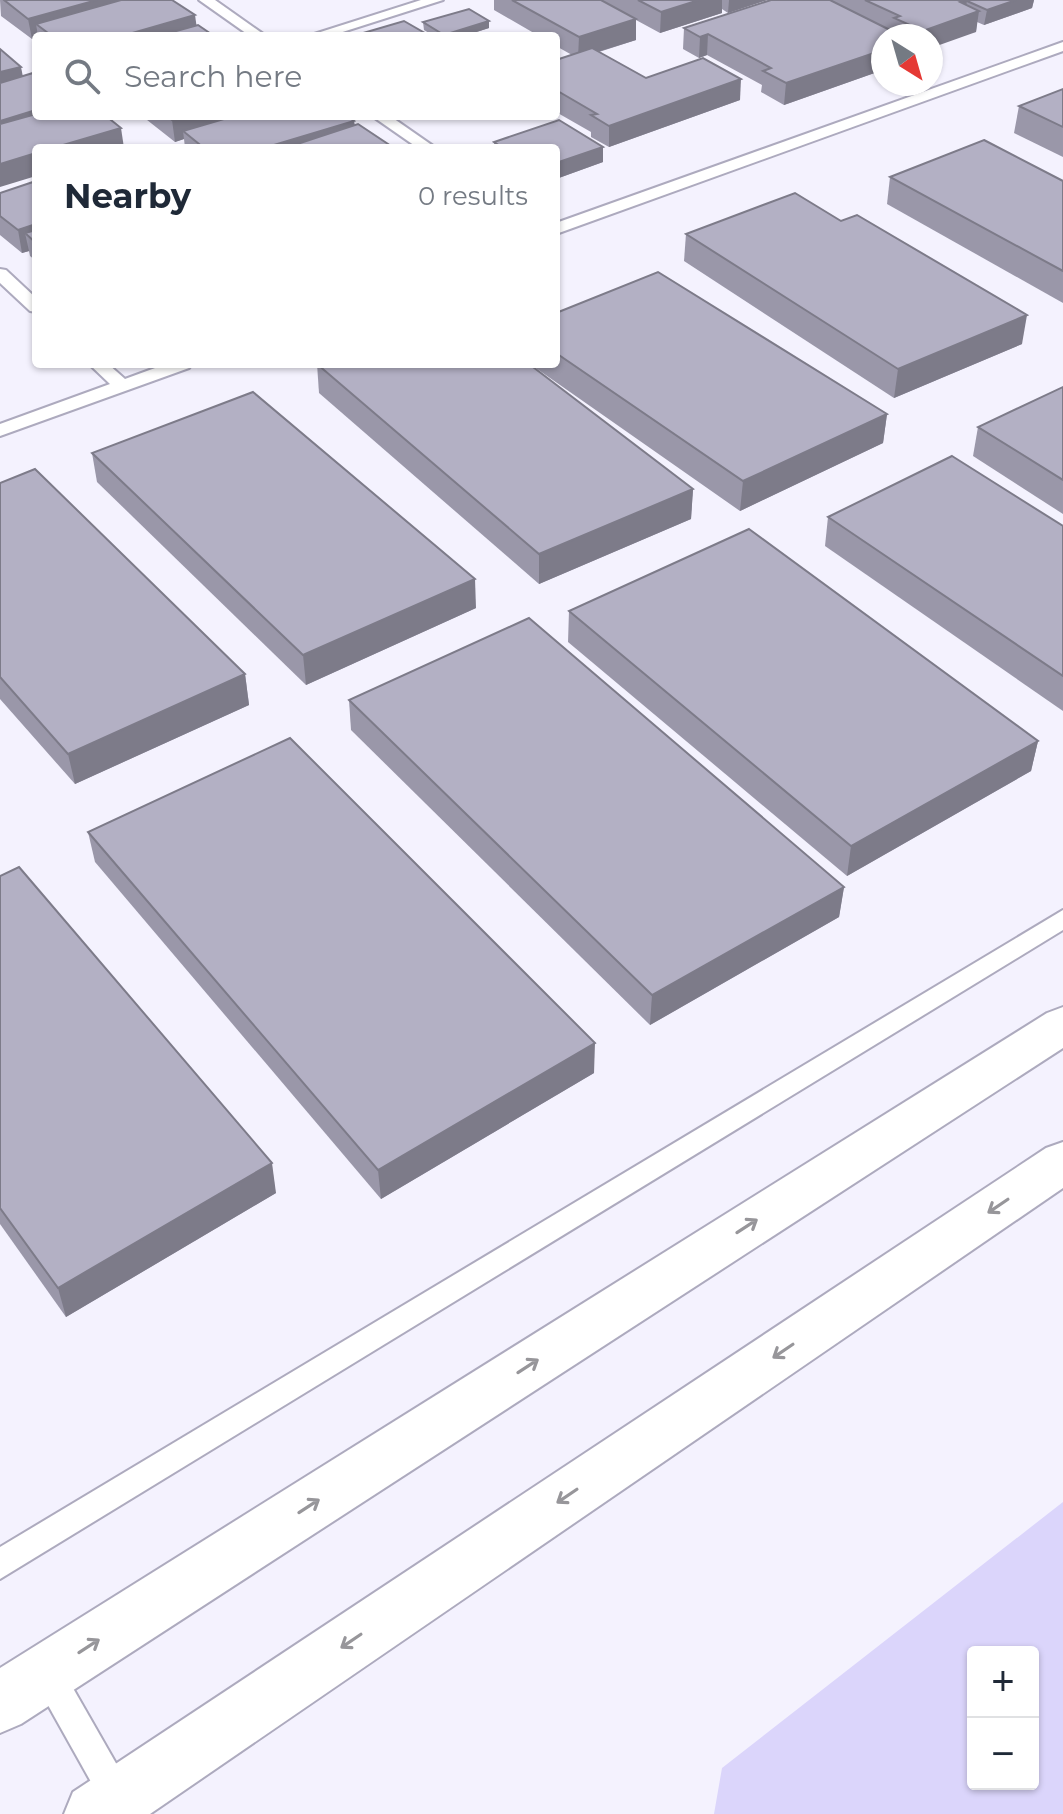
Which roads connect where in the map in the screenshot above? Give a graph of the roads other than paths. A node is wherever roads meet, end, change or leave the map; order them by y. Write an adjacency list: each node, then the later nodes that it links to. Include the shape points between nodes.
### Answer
1 (206, 0): 3 (lane)
2 (436, 0): 4 (lane)
3 (253, 32)
4 (328, 32)
5 (1063, 46): 8 (lane)
6 (386, 120): 7 (lane)
7 (422, 144)
8 (560, 228)
9 (0, 274): 10 (lane)
10 (32, 303)
11 (102, 368): 13 (lane)
12 (172, 368): 13 (lane)
13 (122, 386): 14 (lane)
14 (0, 430)
15 (1063, 919): 18 (lane)
16 (1063, 1025): 19 (street, one-way to 16)
17 (1063, 1162): 21 (street, one-way to 21)
18 (0, 1564)
19 (46, 1673): 20 (street); 21 (lane)
20 (0, 1703)
21 (114, 1809)

